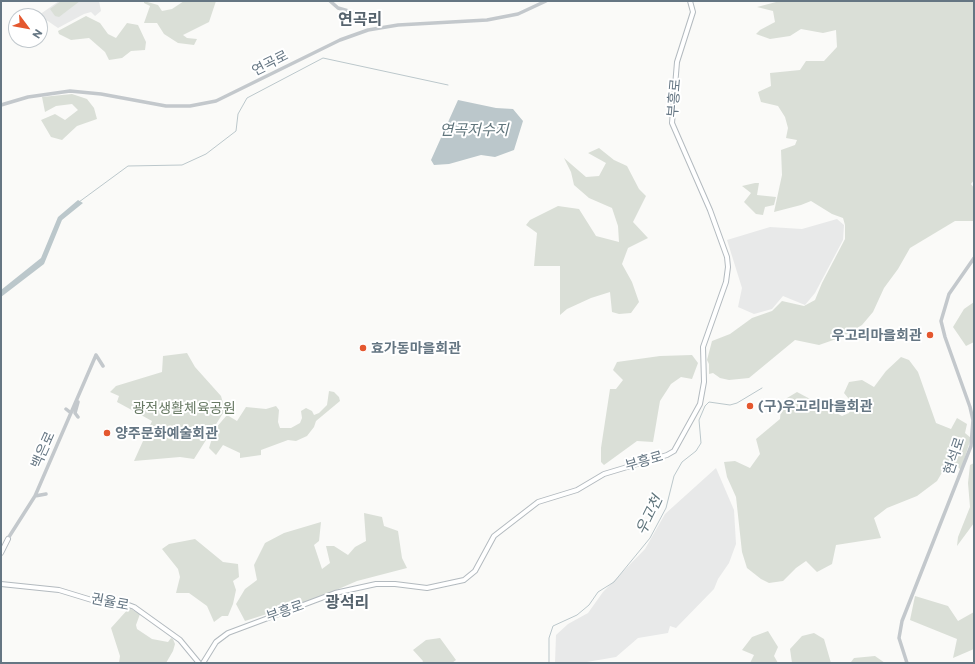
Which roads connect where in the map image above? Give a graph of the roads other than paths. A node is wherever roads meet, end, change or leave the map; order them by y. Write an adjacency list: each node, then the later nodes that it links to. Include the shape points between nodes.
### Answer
1 (330, 1): 4 (street, via 338,8 373,18)
2 (546, 1): 4 (street, 연곡로, via 518,14 487,20)
3 (690, 1): 16 (main road, 부흥로, via 693,12 677,62 672,123 710,210 727,257 728,267 726,282 703,347 704,382 700,404 674,451 604,474 577,490 538,502 494,536 475,571 464,580 427,588 376,584 335,593 228,633 221,637)
4 (380, 27): 5 (street, 연곡로, via 340,40 216,101 190,106 166,106 70,91 28,97)
5 (1, 105)
6 (974, 258): 22 (street, 현석로, via 947,296 941,320 944,338 970,407 973,420 971,446 902,621 900,638)
7 (103, 366): 8 (street, 백은로, via 96,355)
8 (80, 390): 10 (street, 백은로); 10 (street, via 75,413 78,418)
9 (66, 409): 10 (street)
10 (71, 414): 12 (street, 백은로)
11 (46, 494): 12 (street)
12 (35, 496): 13 (street, 백은로)
13 (8, 539): 14 (main road)
14 (1, 551)
15 (1, 584): 17 (main road, 권율로, via 59,590 95,601 130,605 176,637)
16 (211, 651): 18 (main road, via 203,658); 21 (main road, 부흥로)
17 (190, 652): 18 (main road, 권율로); 19 (main road)
18 (195, 658): 20 (main road, 권율로)
19 (195, 663)
20 (199, 663)
21 (202, 663)
22 (907, 663)

